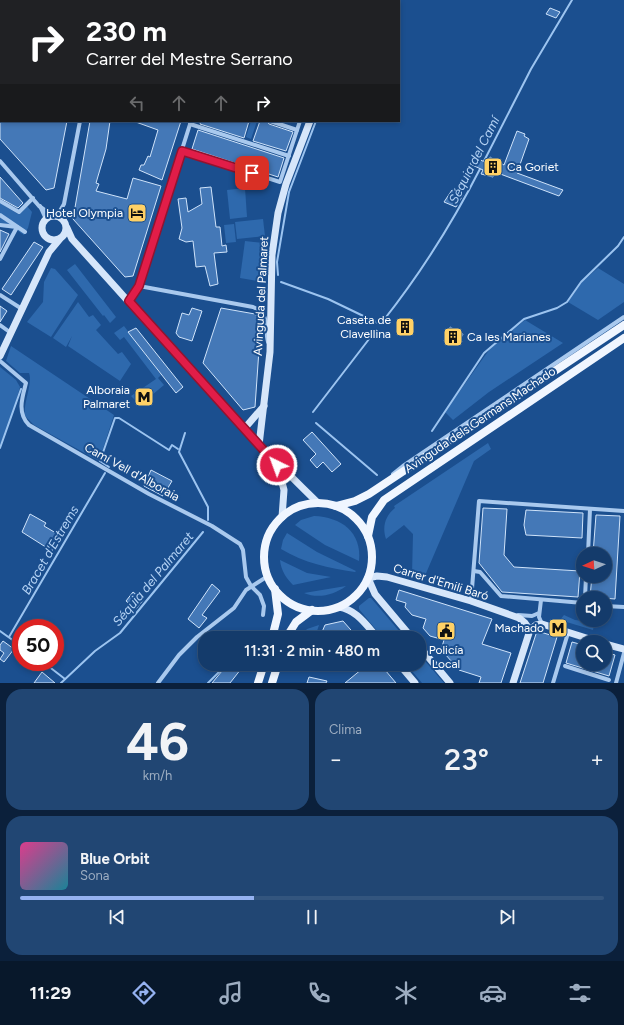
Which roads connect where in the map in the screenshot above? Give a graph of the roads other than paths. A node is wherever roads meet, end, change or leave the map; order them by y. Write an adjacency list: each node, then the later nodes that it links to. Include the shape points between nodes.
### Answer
1 (80, 122): 14 (street, via 64,204)
2 (190, 122): 7 (street); 8 (street)
3 (273, 122): 6 (street)
4 (300, 122): 6 (street)
5 (310, 122): 34 (main road, Avinguda del Palmaret, via 278,213 272,255)
6 (298, 130): 8 (street)
7 (182, 151): 8 (street, via 280,182); 25 (street)
8 (289, 156)
9 (0, 161): 10 (street)
10 (33, 198): 11 (street, via 19,212); 12 (street)
11 (0, 201)
12 (40, 206): 14 (street); 15 (street)
13 (0, 215): 17 (street)
14 (55, 216): 15 (main road); 18 (main road, via 64,220)
15 (46, 219): 20 (main road, via 42,226)
16 (0, 226): 17 (street)
17 (17, 227): 19 (street); 24 (street)
18 (67, 228): 21 (main road); 22 (main road)
19 (25, 232)
20 (46, 238): 21 (main road, via 52,241); 23 (main road)
21 (60, 239): 22 (main road); 23 (main road)
22 (72, 239): 27 (main road)
23 (49, 252): 28 (main road)
24 (0, 259)
25 (139, 286): 27 (street); 34 (street, via 253,307 261,311 266,319 266,336)
26 (0, 295): 28 (street)
27 (129, 301): 37 (main road)
28 (23, 310): 32 (main road)
29 (624, 317): 40 (street, Avinguda dels Germans Machado, via 402,466)
30 (0, 325): 32 (street)
31 (624, 325): 40 (main road, Avinguda dels Germans Machado)
32 (11, 333): 35 (main road)
33 (624, 338): 46 (main road, Avinguda dels Germans Machado, via 384,500 372,517)
34 (270, 352): 36 (main road, Avinguda del Palmaret)
35 (0, 357): 51 (street, Camí Vell d'Alboraia, via 26,382 21,409 22,416 29,425 240,544 246,577)
36 (264, 406): 37 (main road); 38 (main road, Avinguda del Palmaret)
37 (244, 429): 38 (main road)
38 (259, 445): 39 (main road)
39 (277, 465): 41 (main road); 45 (main road, via 284,490)
40 (380, 486): 42 (main road, Avinguda dels Germans Machado, via 355,500)
41 (318, 503): 42 (main road); 45 (main road, via 299,507)
42 (336, 506): 46 (main road, via 352,515)
43 (590, 509): 44 (street); 47 (street); 48 (street, via 479,501)
44 (624, 511)
45 (282, 517): 49 (main road, via 266,544 265,565)
46 (368, 536): 50 (main road, via 372,555)
47 (588, 547)
48 (474, 571): 53 (street, via 480,572 502,596); 54 (street)
49 (268, 576): 51 (street); 52 (main road)
50 (368, 578): 54 (main road, Carrer d'Emili Baró, via 387,576); 56 (main road, via 358,593); 68 (main road, via 375,594)
51 (251, 586): 62 (street, via 260,595 264,606); 80 (street, via 234,608 211,625 179,656)
52 (275, 588): 59 (main road, via 287,601); 65 (main road, via 278,614)
53 (541, 600): 55 (street); 60 (street)
54 (471, 602): 61 (main road, Carrer d'Emili Baró)
55 (576, 603)
56 (339, 606): 59 (main road, via 326,610); 67 (main road, via 356,614)
57 (612, 606): 58 (street)
58 (624, 607)
59 (312, 610): 66 (main road, via 296,622)
60 (539, 613): 61 (street, Carrer d'Emili Baró, via 532,616); 63 (street)
61 (507, 614): 64 (main road, Carrer d'Emili Baró, via 521,619)
62 (263, 615)
63 (542, 624): 64 (main road); 69 (main road)
64 (530, 630): 85 (main road)
65 (274, 631)
66 (290, 631)
67 (372, 631)
68 (406, 631)
69 (568, 633): 70 (main road); 86 (street)
70 (576, 635)
71 (612, 646): 72 (main road)
72 (624, 649)
73 (624, 653): 87 (street)
74 (426, 654): 84 (main road)
75 (565, 666): 79 (street)
76 (262, 671): 81 (main road)
77 (276, 671): 82 (main road)
78 (406, 671): 83 (main road)
79 (609, 680)
80 (158, 683)
81 (258, 683)
82 (272, 683)
83 (415, 683)
84 (450, 683)
85 (513, 683)
86 (553, 683)
87 (616, 683)

